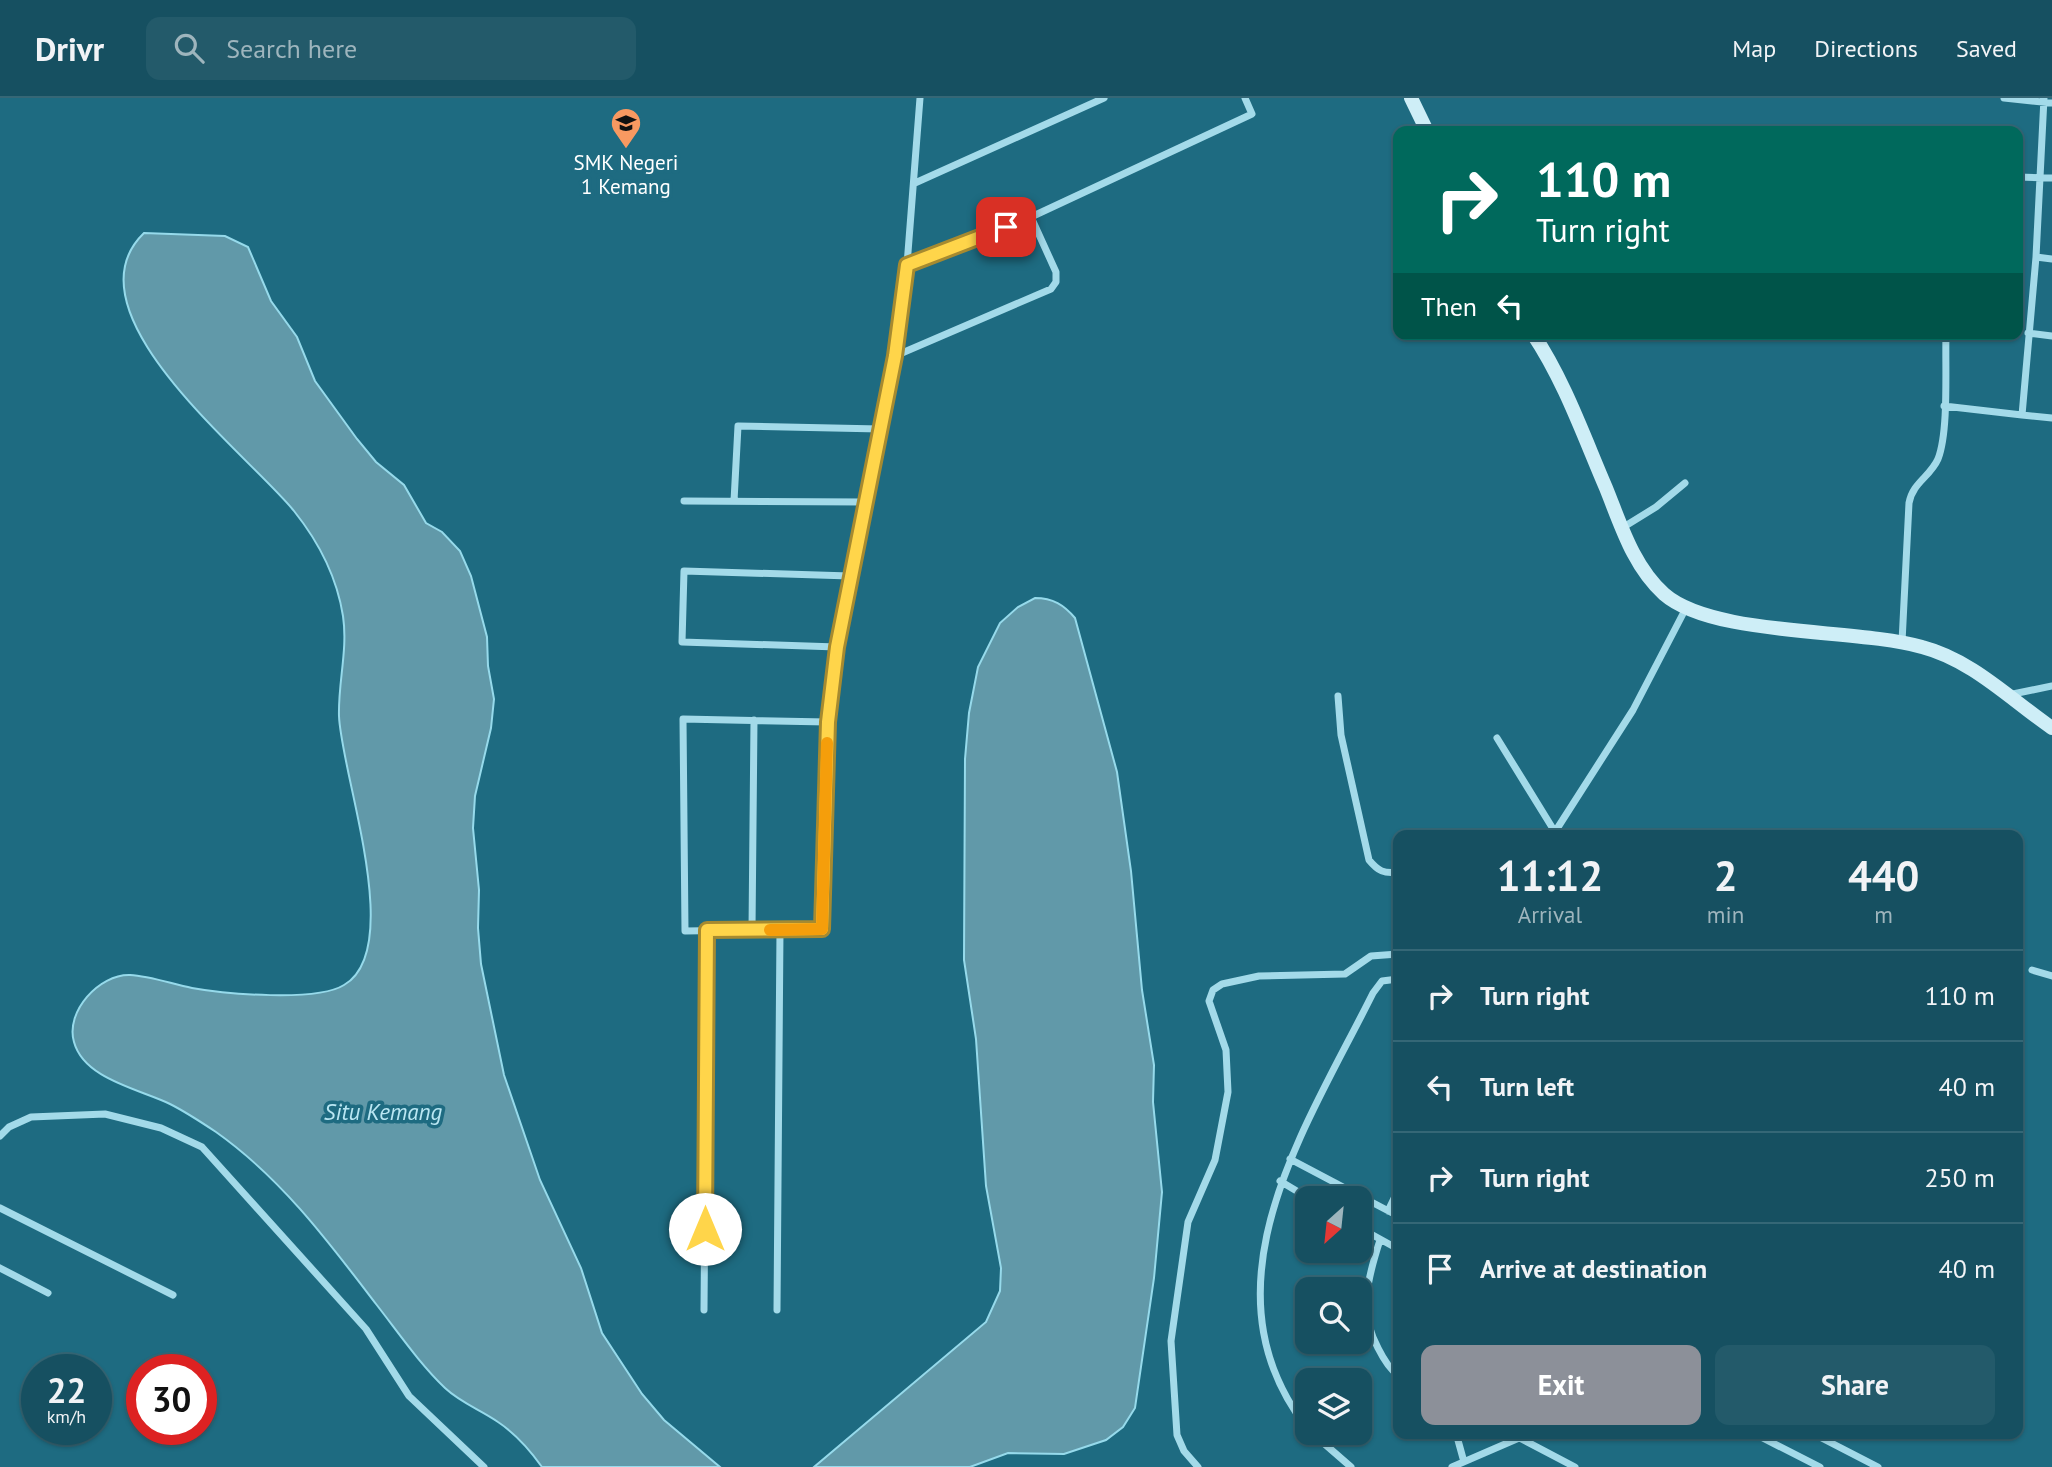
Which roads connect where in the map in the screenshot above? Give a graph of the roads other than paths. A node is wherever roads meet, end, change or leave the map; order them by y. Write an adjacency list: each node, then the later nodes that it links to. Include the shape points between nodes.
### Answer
1 (929, 98): 6 (street)
2 (1104, 98): 13 (street)
3 (1245, 98): 14 (street, via 1252,114)
4 (2004, 98): 7 (street)
5 (1415, 99): 9 (street)
6 (920, 100): 13 (street)
7 (2043, 100): 8 (street); 11 (street)
8 (2052, 103)
9 (1425, 126)
10 (2023, 177): 11 (street)
11 (2040, 177): 12 (street); 15 (street)
12 (2052, 178)
13 (915, 183): 17 (street)
14 (1031, 217): 17 (street); 22 (street, via 1056,272 1051,289)
15 (2036, 257): 16 (street); 18 (street)
16 (2052, 259)
17 (907, 265): 22 (street)
18 (2028, 333): 19 (street); 24 (street)
19 (2052, 336)
20 (1536, 340): 31 (street)
21 (1946, 340): 23 (street)
22 (895, 356): 26 (street)
23 (1944, 406): 24 (street); 34 (street, via 1937,460 1912,489 1909,503)
24 (2022, 415): 25 (street)
25 (2052, 418)
26 (880, 429): 29 (street, via 738,426); 30 (street)
27 (1685, 483): 31 (street)
28 (684, 501): 29 (street)
29 (734, 501): 30 (street)
30 (865, 502): 32 (street)
31 (1622, 528): 33 (street, via 1641,566 1665,594)
32 (850, 576): 35 (street); 35 (street, via 684,571 682,642)
33 (1686, 608): 34 (street, via 1724,619); 44 (street, via 1633,710)
34 (1902, 642): 37 (street, via 1965,663)
35 (837, 647): 40 (street)
36 (2052, 686): 37 (street)
37 (2008, 695): 41 (street)
38 (1338, 696): 45 (street, via 1341,735 1369,860 1377,869)
39 (754, 720): 40 (street); 46 (street, via 684,719 685,931); 47 (street)
40 (828, 722): 48 (street, via 822,929)
41 (2052, 728)
42 (1497, 738): 43 (street)
43 (1552, 830)
44 (1557, 830)
45 (1393, 873)
46 (707, 930): 47 (street); 67 (street)
47 (752, 930): 48 (street)
48 (780, 930): 68 (street)
49 (1393, 954): 79 (street, via 1371,956 1345,974 1259,976 1213,990 1209,1001 1226,1049 1228,1091 1215,1160 1185,1231 1171,1341 1177,1435)
50 (2032, 970): 51 (street)
51 (2052, 976)
52 (1393, 980): 54 (street, via 1382,981 1373,993)
53 (0, 1136): 78 (street, via 31,1117 105,1114 161,1128 202,1147 366,1329 409,1396)
54 (1290, 1159): 55 (street); 59 (street)
55 (1280, 1181): 56 (street); 70 (street, via 1262,1254 1259,1302 1269,1357)
56 (1295, 1190)
57 (1393, 1200): 59 (street)
58 (0, 1208): 66 (street)
59 (1388, 1211): 60 (street)
60 (1393, 1214)
61 (1372, 1235): 62 (street)
62 (1380, 1240): 63 (street); 69 (street, via 1365,1292 1367,1315 1372,1337)
63 (1393, 1246)
64 (0, 1268): 65 (street)
65 (48, 1293)
66 (173, 1295)
67 (704, 1310)
68 (777, 1310)
69 (1393, 1368)
70 (1295, 1409)
71 (1457, 1439): 77 (street)
72 (1517, 1439): 77 (street)
73 (1521, 1439): 82 (street)
74 (1765, 1439): 83 (street)
75 (1824, 1439): 84 (street)
76 (1326, 1445): 80 (street)
77 (1464, 1462): 81 (street)
78 (484, 1467)
79 (1198, 1467)
80 (1351, 1467)
81 (1452, 1467)
82 (1575, 1467)
83 (1820, 1467)
84 (1878, 1467)

